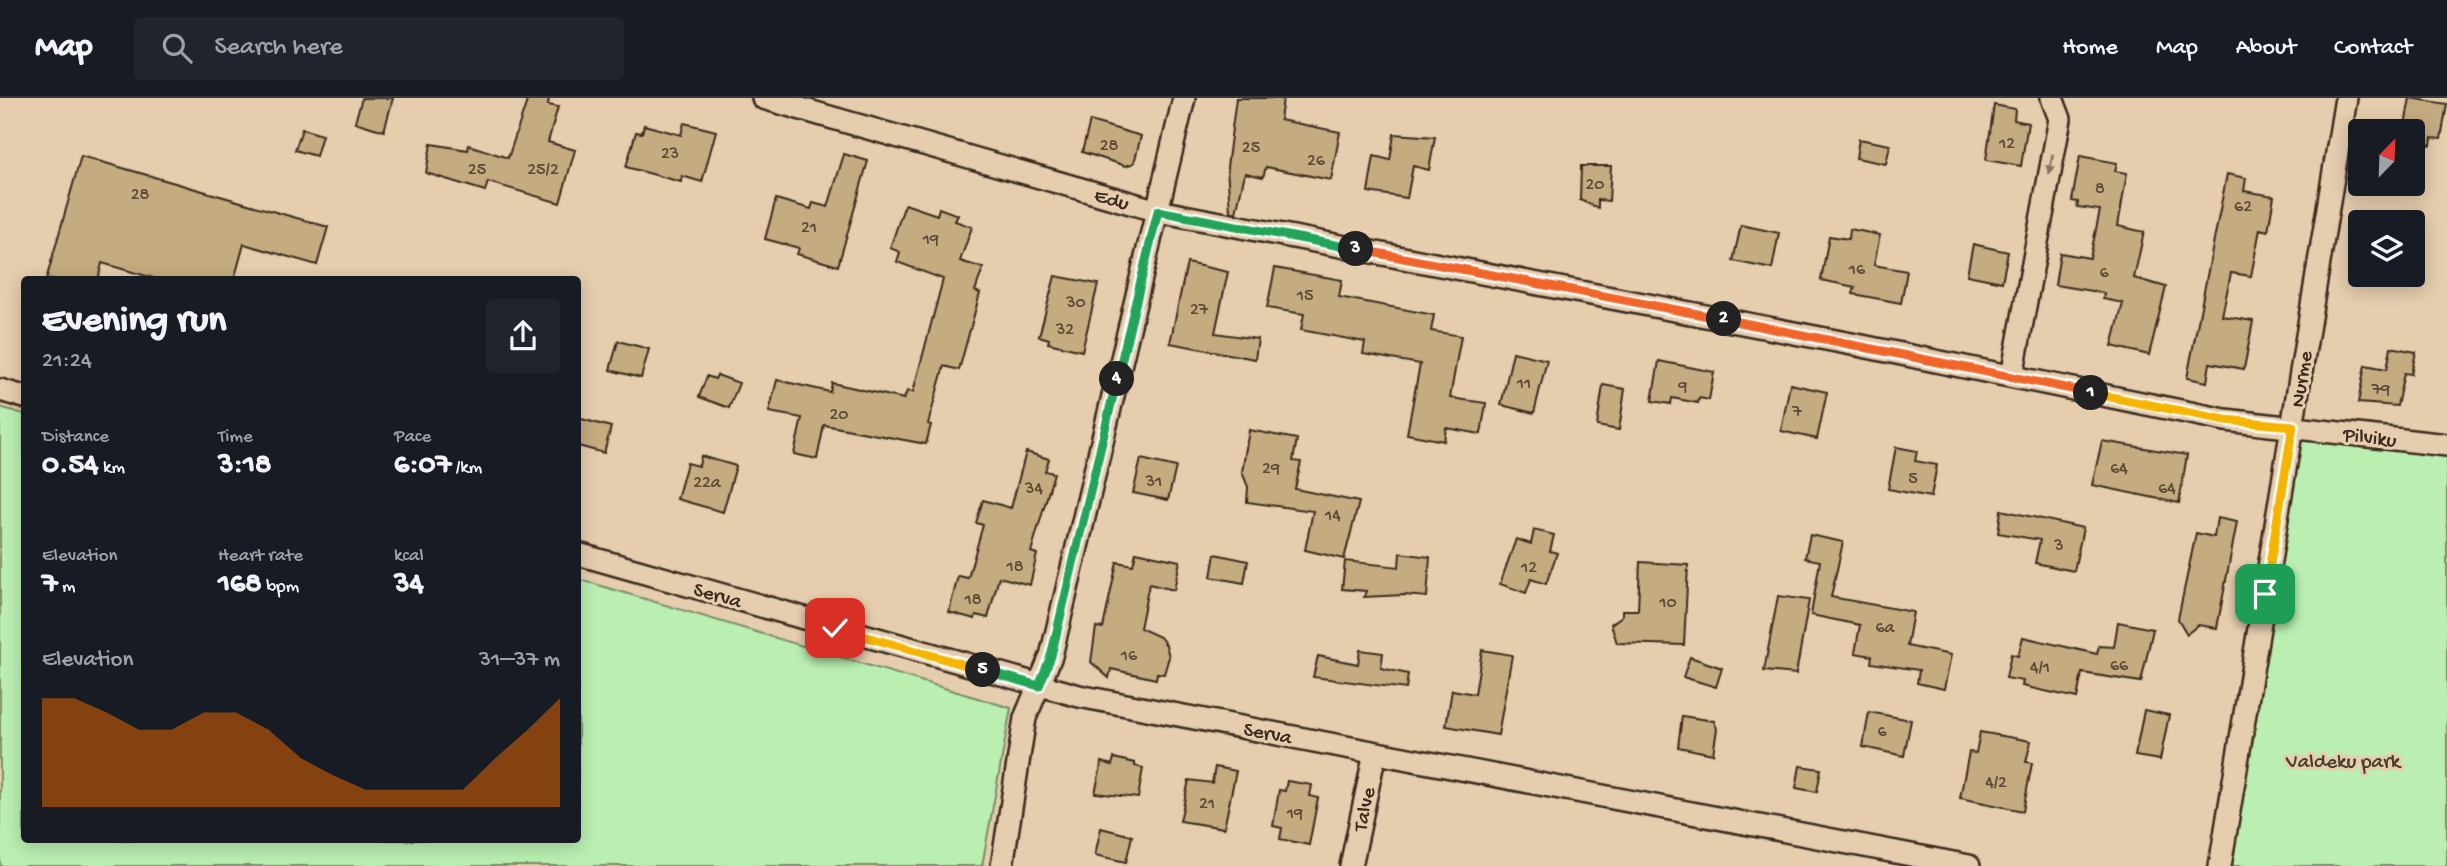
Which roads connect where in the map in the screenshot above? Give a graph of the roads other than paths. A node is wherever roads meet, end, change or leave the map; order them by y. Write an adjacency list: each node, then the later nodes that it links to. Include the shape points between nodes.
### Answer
1 (763, 98): 5 (street, Edu)
2 (1185, 98): 5 (street)
3 (2052, 98): 6 (street, one-way to 6, via 2060,119)
4 (2346, 98): 9 (street, Nurme)
5 (1158, 211): 6 (street, Edu); 12 (street, via 1051,656)
6 (2012, 376): 9 (street, Edu, via 2225,420)
7 (0, 390): 8 (street)
8 (21, 396)
9 (2293, 426): 10 (street, Pilviku); 18 (street, Nurme)
10 (2447, 445)
11 (581, 555): 12 (street, Serva)
12 (1039, 686): 13 (street, Serva); 15 (street, via 1025,718)
13 (1375, 753): 14 (street, Serva); 16 (street, Talve)
14 (1864, 856): 17 (street, Serva)
15 (1002, 866)
16 (1351, 866)
17 (1969, 866)
18 (2220, 866)

